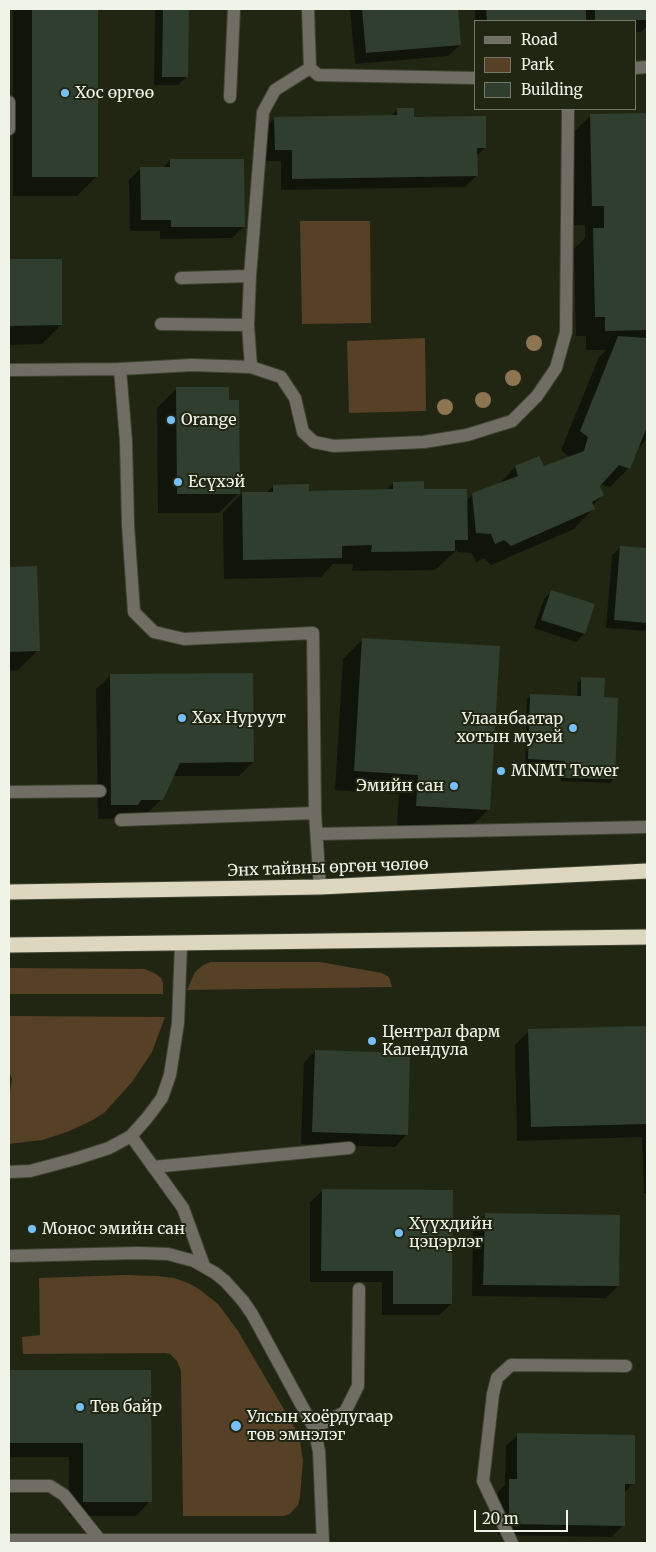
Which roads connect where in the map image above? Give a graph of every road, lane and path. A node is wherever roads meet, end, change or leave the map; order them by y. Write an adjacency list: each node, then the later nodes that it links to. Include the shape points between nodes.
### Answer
1 (234, 9): 5 (street)
2 (308, 9): 3 (street)
3 (310, 68): 4 (street, via 318,75 329,77); 9 (street, via 275,90 263,112)
4 (473, 78)
5 (230, 97)
6 (9, 102): 8 (street)
7 (568, 110): 13 (street, via 566,332 556,368 512,421 467,435 424,442 334,446 314,442 303,432 295,398 281,377)
8 (9, 129)
9 (250, 276): 10 (street); 12 (street)
10 (181, 278)
11 (161, 324): 12 (street)
12 (248, 325): 13 (street)
13 (251, 367): 14 (street, via 192,365)
14 (120, 369): 15 (street); 18 (street, via 134,612 154,632 184,639 314,633)
15 (9, 370)
16 (9, 792): 17 (street)
17 (100, 792)
18 (315, 813): 19 (street); 21 (street)
19 (121, 820)
20 (647, 827): 21 (street)
21 (317, 834): 23 (street)
22 (647, 871): 23 (highway, Энх тайвны өргөн чөлөө)
23 (320, 887): 24 (highway, Энх тайвны өргөн чөлөө)
24 (9, 892)
25 (647, 937): 26 (highway)
26 (181, 944): 27 (highway); 28 (street, via 178,1023 170,1075 162,1098)
27 (9, 945)
28 (131, 1136): 30 (street); 31 (street, via 75,1159 30,1171)
29 (349, 1148): 30 (street)
30 (153, 1167): 33 (street, via 183,1208)
31 (9, 1172)
32 (9, 1256): 33 (street, via 156,1254 181,1257)
33 (204, 1266): 36 (street, via 225,1281 252,1314)
34 (359, 1289): 36 (street, via 358,1386 345,1412)
35 (626, 1366): 41 (street, via 511,1365 497,1378 483,1481)
36 (314, 1428): 40 (street, via 320,1451)
37 (9, 1486): 39 (street, via 50,1486 64,1495)
38 (9, 1540): 39 (street)
39 (100, 1540): 40 (street)
40 (323, 1541)
41 (512, 1543)

